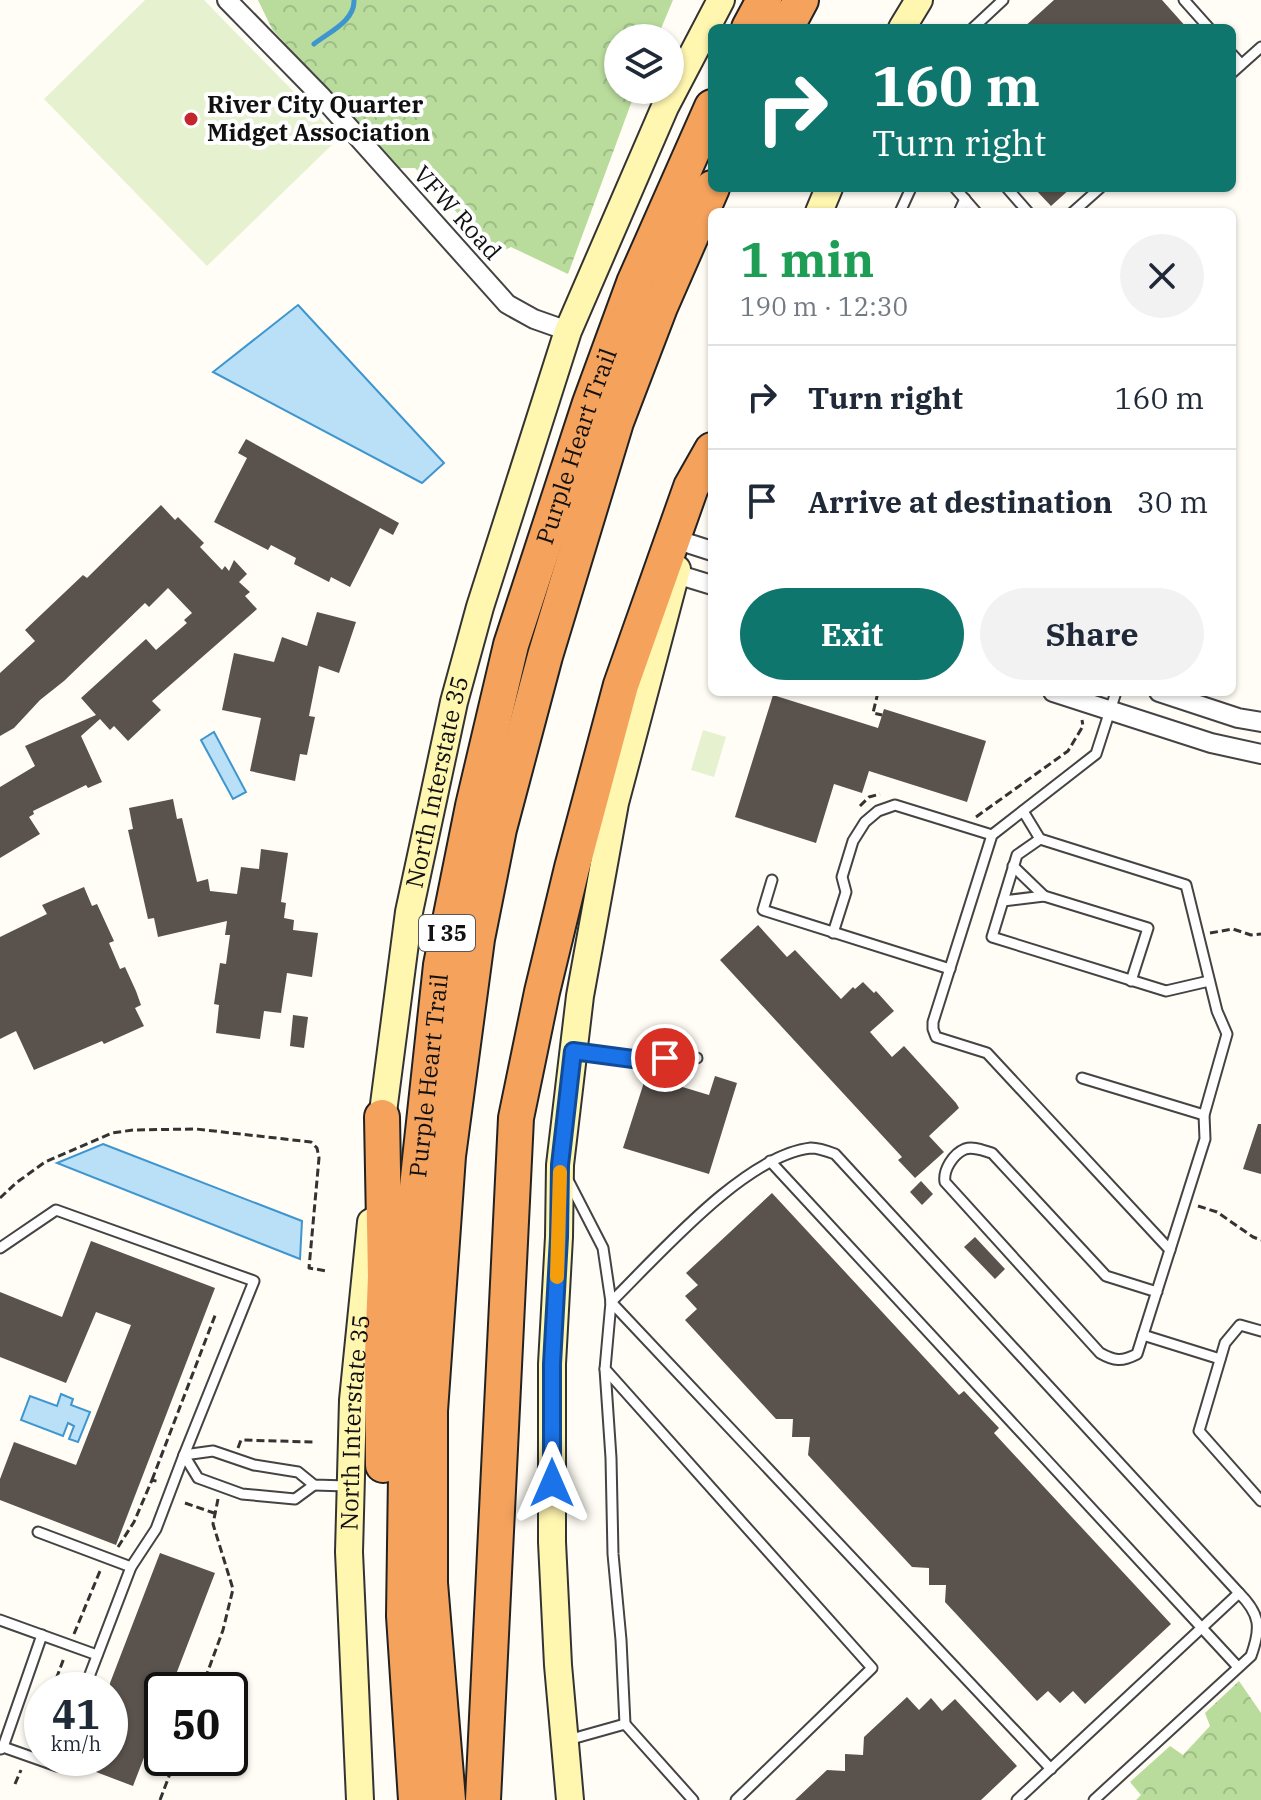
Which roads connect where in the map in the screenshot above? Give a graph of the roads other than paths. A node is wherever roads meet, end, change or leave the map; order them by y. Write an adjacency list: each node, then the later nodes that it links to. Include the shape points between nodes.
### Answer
1 (227, 0): 29 (street, VFW Road, via 321,96 507,304)
2 (721, 0): 8 (main road, North Interstate 35)
3 (764, 0): 9 (highway)
4 (801, 0): 10 (highway)
5 (919, 0): 11 (main road)
6 (1003, 0): 12 (lane)
7 (1184, 0): 13 (lane)
8 (708, 24)
9 (751, 24)
10 (788, 24)
11 (904, 24)
12 (977, 24)
13 (1205, 24)
14 (708, 25): 29 (main road, North Interstate 35, via 665,107)
15 (1261, 47): 17 (lane)
16 (1236, 58): 17 (lane)
17 (1241, 64): 18 (lane)
18 (1236, 69)
19 (708, 116): 87 (highway, Purple Heart Trail / I 35, via 634,283 511,645 441,965 409,1261 404,1616)
20 (710, 192): 88 (highway, Purple Heart Trail / I 35, via 660,307 608,450 545,656 499,829 477,939 448,1156 430,1411 430,1583)
21 (959, 192): 24 (lane)
22 (1010, 192): 27 (lane)
23 (1096, 192): 28 (lane)
24 (965, 199): 25 (lane); 26 (lane)
25 (961, 208)
26 (973, 208)
27 (1024, 208)
28 (1078, 208)
29 (568, 331): 56 (main road, North Interstate 35, via 454,702 409,912)
30 (708, 457): 89 (highway, via 691,487 621,685 572,868 516,1118)
31 (708, 479): 32 (main road)
32 (684, 542): 33 (street); 34 (main road)
33 (708, 550)
34 (676, 574): 35 (street); 52 (main road, via 615,803)
35 (708, 584)
36 (1080, 696): 38 (street)
37 (1171, 696): 39 (street)
38 (1113, 701): 40 (street, via 1211,743); 41 (lane, via 1096,754)
39 (1261, 722)
40 (1261, 754)
41 (1023, 811): 42 (lane); 43 (lane)
42 (992, 835): 48 (lane, via 895,805 878,811 853,841); 49 (lane)
43 (1040, 839): 44 (lane, via 1017,855); 51 (lane, via 1186,885)
44 (1013, 866): 46 (lane); 47 (lane)
45 (772, 880): 48 (lane, via 763,910)
46 (1044, 896): 47 (lane); 50 (lane, via 1148,928)
47 (1003, 901): 50 (lane, via 992,937)
48 (833, 933): 49 (lane)
49 (950, 969): 60 (lane, via 933,1022 936,1037 987,1053)
50 (1131, 981): 51 (lane, via 1166,991)
51 (1209, 981): 55 (lane, via 1227,1034)
52 (573, 1051): 53 (lane, via 633,1059); 58 (main road)
53 (697, 1058)
54 (1082, 1078): 55 (lane)
55 (1204, 1115): 60 (lane, via 1205,1139)
56 (382, 1117): 69 (main road, North Interstate 35, via 353,1400); 86 (highway, via 383,1546)
57 (770, 1161): 62 (lane, via 701,1213); 73 (lane, via 815,1148 835,1154); 75 (lane)
58 (560, 1165): 62 (lane, via 603,1248); 81 (main road, via 552,1542)
59 (0, 1248): 67 (lane, via 56,1210 254,1281)
60 (1170, 1250): 61 (lane)
61 (1157, 1292): 64 (lane); 64 (lane, via 1106,1276 992,1153 963,1149 946,1167 945,1182 1100,1353 1125,1361 1137,1354)
62 (611, 1302): 66 (lane); 84 (lane)
63 (1261, 1331): 65 (lane, via 1240,1325)
64 (1143, 1335): 65 (lane)
65 (1220, 1359): 70 (lane, via 1199,1431)
66 (605, 1369): 80 (lane); 92 (lane, via 872,1668)
67 (184, 1455): 68 (lane, via 213,1451 298,1472); 68 (lane, via 198,1478 242,1494 295,1499); 72 (lane, via 156,1529)
68 (314, 1485): 69 (lane)
69 (351, 1486): 85 (main road, North Interstate 35)
70 (1261, 1501)
71 (38, 1532): 72 (lane)
72 (131, 1567): 77 (lane)
73 (1239, 1593): 75 (lane); 78 (lane, via 1260,1623 1251,1656)
74 (0, 1620): 76 (lane)
75 (1202, 1627): 78 (lane); 84 (lane)
76 (42, 1635): 77 (lane); 82 (lane)
77 (97, 1655): 79 (lane)
78 (1238, 1667): 94 (lane)
79 (91, 1672)
80 (625, 1724): 81 (lane); 91 (lane)
81 (565, 1741): 90 (main road)
82 (1, 1749): 83 (lane)
83 (24, 1756)
84 (1051, 1769): 93 (lane)
85 (360, 1800)
86 (398, 1800)
87 (416, 1800)
88 (448, 1800)
89 (483, 1800)
90 (570, 1800)
91 (693, 1800)
92 (736, 1800)
93 (1017, 1800)
94 (1094, 1800)

